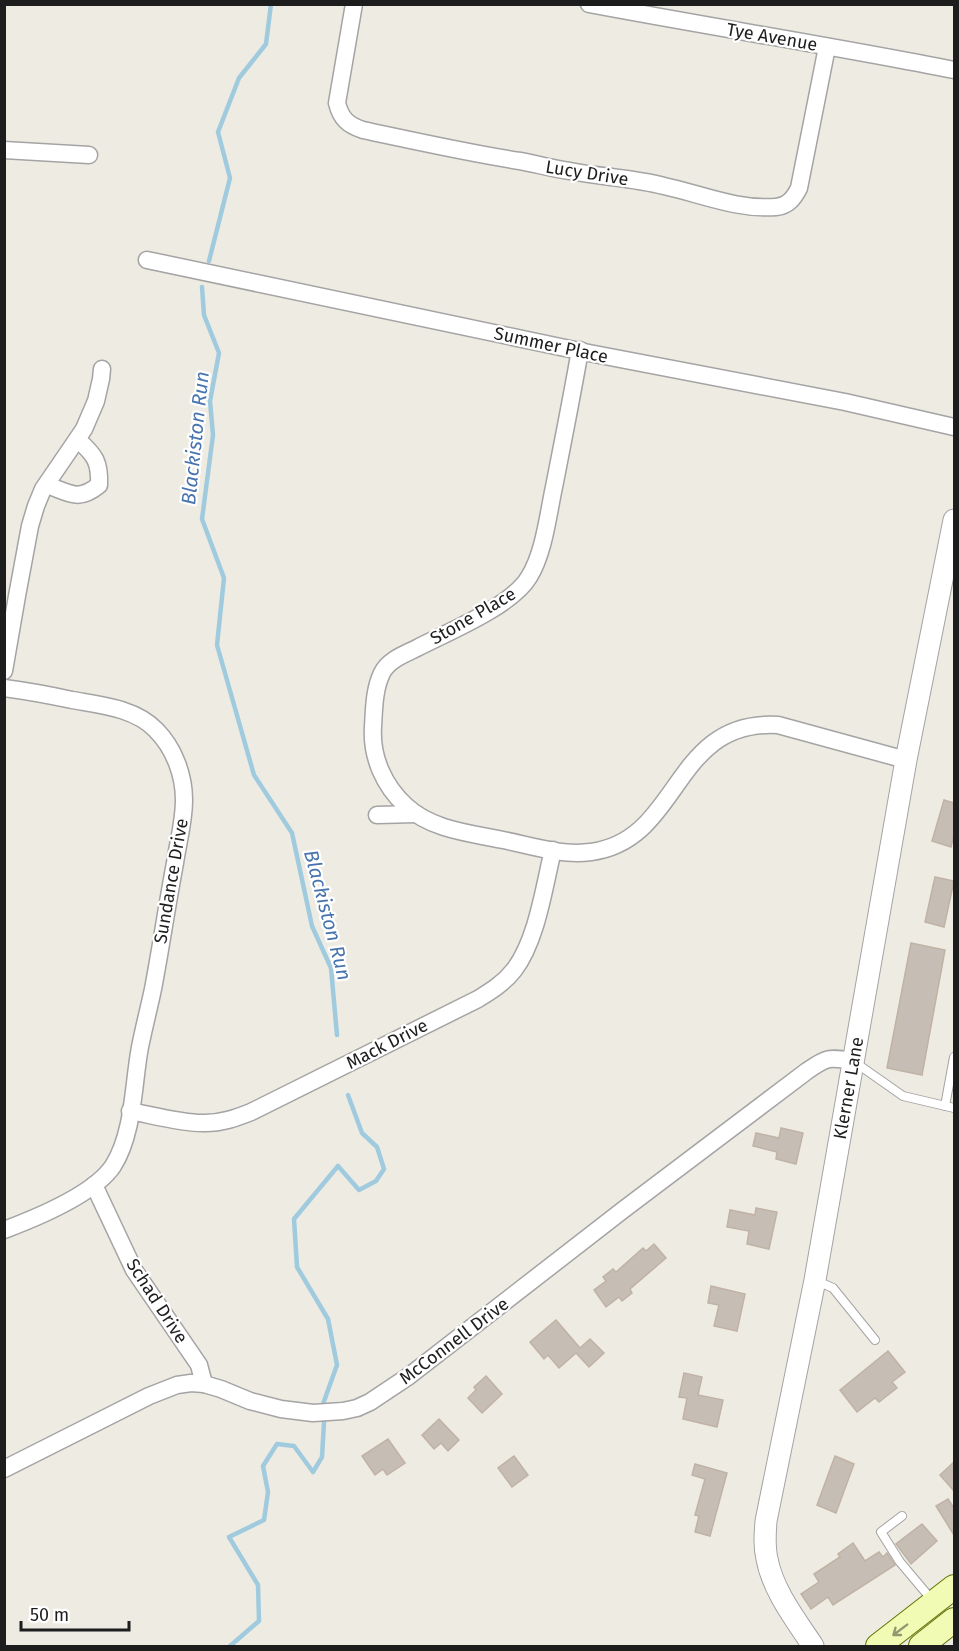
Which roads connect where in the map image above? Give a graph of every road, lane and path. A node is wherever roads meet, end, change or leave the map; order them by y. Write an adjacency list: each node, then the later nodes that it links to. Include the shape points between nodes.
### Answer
1 (354, 4): 3 (street, Lucy Drive, via 337,103 339,113 352,126 488,156 665,186 751,207 778,207 795,197)
2 (589, 4): 3 (street, Tye Avenue)
3 (827, 47): 4 (street, Tye Avenue)
4 (954, 70)
5 (4, 150): 6 (street)
6 (89, 155)
7 (147, 260): 8 (street, Summer Place)
8 (580, 350): 10 (street, Summer Place); 17 (street, Stone Place, via 541,546 529,577 507,600 401,656 382,672 374,709 375,756 388,785)
9 (102, 369): 11 (street, via 96,401)
10 (954, 427)
11 (78, 440): 12 (street); 12 (street, via 93,453 100,470 99,485 80,496)
12 (47, 485): 14 (street, via 30,526)
13 (954, 520): 16 (street, Klerner Lane)
14 (4, 671)
15 (4, 688): 23 (street, Sundance Drive, via 115,708 143,720 166,742 179,770 184,800 181,830)
16 (906, 760): 19 (street, Stone Place, via 778,725 746,726 731,731 702,752 635,834 615,846 593,852); 21 (street, Klerner Lane)
17 (416, 814): 18 (street, Stone Place); 19 (street, Stone Place, via 452,830)
18 (377, 815)
19 (553, 850): 23 (street, Mack Drive, via 528,946 513,971 492,991 235,1118 203,1124)
20 (954, 1058): 22 (lane)
21 (853, 1061): 22 (lane, via 903,1096); 26 (street, Klerner Lane); 28 (street, McConnell Drive, via 827,1059 807,1071 370,1402 329,1413 297,1412 250,1401)
22 (950, 1107)
23 (130, 1111): 24 (street, Sundance Drive, via 118,1157)
24 (94, 1185): 25 (street, Sundance Drive); 28 (street, Schad Drive, via 134,1270 199,1365)
25 (4, 1230)
26 (815, 1280): 27 (lane, via 833,1288); 34 (street, Klerner Lane, via 765,1542 776,1584)
27 (875, 1341)
28 (204, 1384): 29 (street, McConnell Drive, via 177,1385 149,1396)
29 (4, 1469)
30 (902, 1516): 32 (lane, via 880,1532)
31 (954, 1587): 32 (main road)
32 (935, 1603): 35 (main road, one-way to 35)
33 (954, 1620): 36 (main road)
34 (813, 1647)
35 (878, 1647)
36 (921, 1647)

